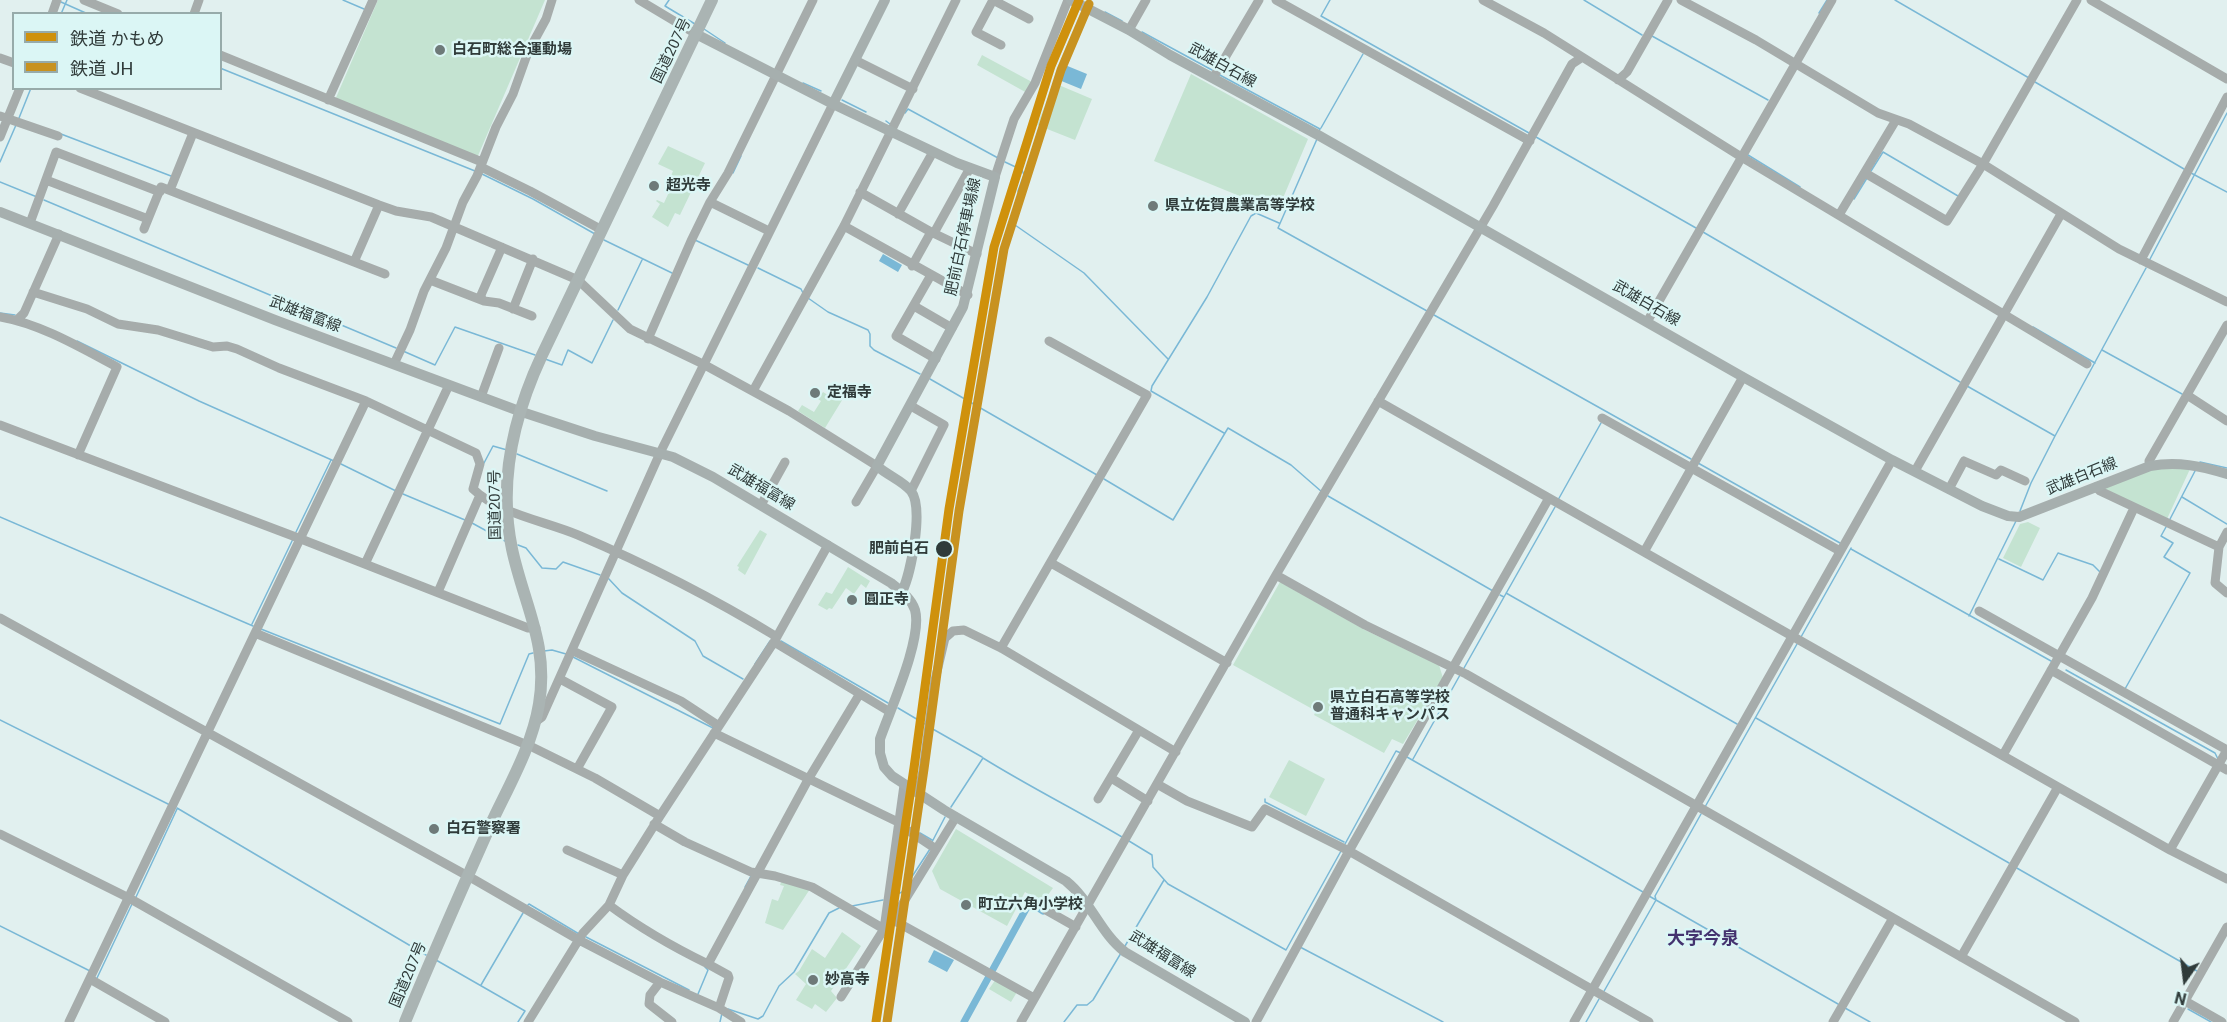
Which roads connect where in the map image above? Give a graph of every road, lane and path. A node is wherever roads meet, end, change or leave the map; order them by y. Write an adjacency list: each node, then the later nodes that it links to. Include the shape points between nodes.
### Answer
1 (84, 0): 22 (street)
2 (360, 0): 20 (street)
3 (552, 0): 52 (street)
4 (639, 0): 25 (street)
5 (712, 0): 25 (highway, 国道207号)
6 (813, 0): 32 (street)
7 (885, 0): 29 (main road)
8 (942, 0): 21 (street)
9 (993, 0): 23 (street); 26 (street, via 976,32)
10 (1070, 0): 24 (main road, 武雄白石線); 54 (street, via 1035,83 1014,119)
11 (1146, 0): 24 (street)
12 (1259, 0): 31 (street)
13 (1276, 0): 47 (street)
14 (1483, 0): 28 (street)
15 (1668, 0): 34 (street, via 1627,72)
16 (1681, 0): 30 (street)
17 (1832, 0): 30 (street)
18 (2077, 0): 50 (street)
19 (2091, 0): 33 (street)
20 (372, 2): 39 (street)
21 (954, 3): 35 (street)
22 (113, 12)
23 (1029, 19)
24 (1131, 27): 31 (main road, 武雄白石線)
25 (699, 29): 32 (main road, 肥前白石停車場線); 73 (highway, 国道207号)
26 (1001, 45)
27 (222, 57): 39 (street)
28 (1581, 58): 34 (street); 47 (street, via 1572,64)
29 (855, 60): 35 (street); 40 (main road)
30 (1794, 63): 42 (street); 49 (street)
31 (1215, 75): 68 (main road, 武雄白石線)
32 (778, 76): 40 (main road, 肥前白石停車場線); 58 (street)
33 (2227, 79)
34 (1618, 80): 49 (street)
35 (910, 88): 43 (street)
36 (19, 90): 41 (street)
37 (85, 90): 44 (street)
38 (2227, 97): 78 (street)
39 (328, 100): 52 (street)
40 (833, 104): 43 (main road, 肥前白石停車場線); 70 (street)
41 (10, 119): 45 (street); 46 (street)
42 (1896, 120): 50 (street); 53 (street)
43 (890, 131): 48 (main road, 肥前白石停車場線); 57 (street)
44 (193, 132): 56 (street); 59 (street)
45 (58, 136)
46 (0, 137)
47 (1532, 137): 68 (street)
48 (933, 152): 51 (main road, 肥前白石停車場線); 62 (street)
49 (1744, 155): 61 (street); 94 (street)
50 (1983, 164): 53 (street, via 1947,221); 63 (street)
51 (970, 168): 54 (main road, 肥前白石停車場線); 71 (street)
52 (480, 169): 66 (street); 73 (street, via 530,190)
53 (1867, 174): 61 (street)
54 (996, 177): 75 (main road, 肥前白石停車場線)
55 (46, 180): 56 (street, via 56,152); 64 (street); 65 (street)
56 (167, 189): 64 (street); 76 (street)
57 (860, 192): 62 (street); 67 (street)
58 (713, 203): 70 (street); 97 (street, via 675,274)
59 (379, 205): 66 (street); 76 (street)
60 (0, 212): 65 (main road, 武雄福富線)
61 (1841, 213): 90 (street)
62 (898, 214): 71 (street)
63 (2061, 214): 78 (street); 90 (street)
64 (148, 219): 69 (street)
65 (30, 223): 72 (main road, 武雄福富線)
66 (454, 226): 74 (street); 82 (street)
67 (843, 226): 79 (street); 106 (street)
68 (1480, 227): 94 (main road, 武雄白石線); 110 (street)
69 (144, 229)
70 (769, 231): 101 (street)
71 (932, 233): 75 (street); 79 (street)
72 (59, 234): 84 (street); 102 (main road, 武雄福富線)
73 (600, 235): 83 (highway, 国道207号)
74 (502, 246): 77 (street); 86 (street)
75 (977, 254): 85 (main road, 肥前白石停車場線)
76 (355, 259): 80 (street)
77 (532, 260): 83 (street); 89 (street)
78 (2146, 262): 87 (street)
79 (912, 266): 81 (street)
80 (386, 274)
81 (931, 275): 85 (street); 88 (street)
82 (430, 280): 86 (street); 102 (street)
83 (578, 280): 97 (street, via 630,329); 112 (highway, 国道207号)
84 (33, 292): 93 (street); 109 (street, via 87,309 118,324 237,349)
85 (968, 295): 96 (main road, 肥前白石停車場線)
86 (482, 300): 89 (street)
87 (2227, 302)
88 (914, 306): 96 (street); 100 (street, via 896,336)
89 (513, 309): 91 (street)
90 (2006, 312): 103 (street); 124 (street)
91 (532, 316)
92 (0, 317): 93 (street)
93 (17, 320): 118 (street, via 117,367)
94 (1647, 322): 104 (main road, 武雄白石線)
95 (2227, 326): 107 (street)
96 (952, 328): 100 (main road, 肥前白石停車場線)
97 (648, 339): 101 (street)
98 (1049, 341): 143 (street, via 1147,395)
99 (499, 348): 108 (street)
100 (936, 359): 111 (main road, 肥前白石停車場線)
101 (703, 363): 106 (street); 117 (street)
102 (394, 364): 105 (main road, 武雄福富線)
103 (2087, 364)
104 (1743, 377): 119 (main road, 武雄白石線); 123 (street)
105 (449, 386): 108 (main road, 武雄福富線); 116 (street)
106 (753, 392): 121 (street)
107 (2188, 394): 114 (street); 122 (street, via 2149,461)
108 (481, 397): 112 (main road, 武雄福富線)
109 (366, 401): 116 (street); 137 (street)
110 (1378, 401): 132 (street); 145 (street)
111 (911, 406): 121 (main road, 肥前白石停車場線); 129 (street, via 944,425)
112 (519, 411): 117 (main road, 武雄福富線); 135 (highway, 国道207号, via 511,452)
113 (1604, 419): 123 (street)
114 (2227, 421)
115 (0, 426): 118 (street)
116 (429, 429): 130 (street, via 476,453 480,464 473,487); 144 (street)
117 (660, 453): 133 (main road, 武雄福富線, via 713,477); 141 (street)
118 (78, 455): 137 (street)
119 (1892, 460): 124 (main road, 武雄白石線); 140 (street)
120 (784, 462): 133 (street)
121 (877, 466): 129 (main road); 131 (street)
122 (2150, 466): 125 (main road, 武雄白石線, via 2197,466); 127 (main road, 武雄白石線)
123 (1691, 468): 140 (street); 142 (street)
124 (1916, 471): 128 (main road, 武雄白石線)
125 (2227, 474)
126 (2025, 481): 128 (street, via 2001,470 1996,475 1964,461)
127 (2096, 487): 128 (main road, 武雄白石線, via 2018,517 1982,506); 134 (street)
128 (1949, 489)
129 (911, 491): 147 (main road, via 917,515)
130 (478, 493): 135 (street); 146 (street)
131 (856, 502)
132 (1555, 502): 142 (street); 159 (street, via 1496,593)
133 (760, 505): 138 (main road, 武雄福富線)
134 (2134, 508): 139 (street); 158 (street, via 2101,581)
135 (508, 510): 141 (street); 151 (highway, 国道207号, via 511,542)
136 (2227, 532): 139 (street)
137 (296, 537): 144 (street); 152 (street)
138 (828, 545): 147 (main road, 武雄福富線); 154 (street)
139 (2219, 547): 148 (street, via 2215,583)
140 (1840, 551): 153 (street)
141 (616, 552): 154 (street, via 738,613); 156 (street)
142 (1644, 552): 153 (street)
143 (1051, 563): 155 (street); 157 (street)
144 (365, 564): 146 (street)
145 (1276, 575): 157 (street); 159 (street)
146 (438, 592): 151 (street)
147 (902, 592): 162 (main road, 武雄福富線, via 914,608 916,629)
148 (2227, 593)
149 (1979, 611): 158 (street)
150 (0, 618): 166 (street)
151 (536, 628): 163 (highway, 国道207号, via 541,685)
152 (257, 629): 166 (street); 167 (street)
153 (1797, 639): 169 (street); 180 (street, via 1742,727)
154 (775, 640): 161 (street); 164 (street)
155 (1001, 648): 165 (street); 177 (street, via 964,630 947,635 935,680)
156 (571, 654): 160 (street); 164 (street, via 681,701)
157 (1227, 663): 168 (street)
158 (2055, 663): 169 (street); 170 (street); 170 (street, via 2123,692)
159 (1459, 671): 180 (street); 188 (street)
160 (560, 679): 163 (street, via 542,717); 171 (street, via 612,707)
161 (859, 694): 162 (street); 173 (street)
162 (891, 708): 175 (main road, 武雄福富線, via 880,739 880,753 884,766)
163 (535, 722): 167 (highway, 国道207号)
164 (716, 729): 173 (street); 182 (street)
165 (1139, 730): 168 (street); 172 (street)
166 (207, 733): 193 (street); 195 (street)
167 (527, 745): 171 (street); 193 (highway, 国道207号)
168 (1176, 752): 174 (street)
169 (2003, 755): 176 (street)
170 (2224, 759): 190 (street)
171 (577, 770): 182 (street)
172 (1111, 778): 178 (street); 179 (street)
173 (810, 779): 183 (street); 191 (street)
174 (1157, 784): 179 (street); 188 (street, via 1187,801 1252,827 1265,809)
175 (904, 785): 177 (main road, 武雄福富線); 183 (street)
176 (2058, 787): 190 (street); 204 (street)
177 (918, 793): 181 (main road, 武雄福富線)
178 (1098, 799)
179 (1148, 801): 196 (street)
180 (1702, 809): 199 (street); 208 (street, via 1644,899)
181 (950, 814): 187 (street); 196 (main road, 武雄福富線, via 1066,881)
182 (660, 816): 184 (street)
183 (900, 821): 201 (street)
184 (654, 824): 191 (street, via 685,842); 192 (street)
185 (909, 831): 187 (street)
186 (0, 834): 195 (street)
187 (932, 846): 210 (street, via 895,921)
188 (1345, 849): 208 (street); 222 (street)
189 (567, 850): 192 (street)
190 (2170, 850): 194 (street)
191 (756, 871): 201 (street, via 812,887); 205 (street)
192 (623, 875): 197 (street)
193 (467, 876): 203 (street); 217 (highway, 国道207号)
194 (2227, 879)
195 (132, 899): 206 (street); 216 (street)
196 (1088, 904): 202 (street); 221 (main road, 武雄福富線, via 1121,950)
197 (609, 905): 203 (street); 205 (street)
198 (1046, 910): 202 (street)
199 (1893, 918): 204 (street); 225 (street)
200 (2227, 927): 211 (street)
201 (884, 928): 209 (street)
202 (1075, 930): 210 (street)
203 (581, 937): 207 (street); 213 (street)
204 (1961, 957): 226 (street)
205 (706, 963): 212 (street, via 728,975)
206 (92, 975): 214 (street); 215 (street)
207 (660, 982): 212 (street); 218 (street, via 648,1004)
208 (1599, 993): 223 (street); 224 (street)
209 (841, 997)
210 (1034, 998): 220 (street)
211 (2185, 1000): 227 (street); 228 (street)
212 (722, 1010): 219 (street)
213 (529, 1020)
214 (69, 1022)
215 (165, 1022)
216 (348, 1022)
217 (405, 1022)
218 (672, 1022)
219 (741, 1022)
220 (1021, 1022)
221 (1245, 1022)
222 (1256, 1022)
223 (1574, 1022)
224 (1649, 1022)
225 (1833, 1022)
226 (2075, 1022)
227 (2173, 1022)
228 (2222, 1022)

